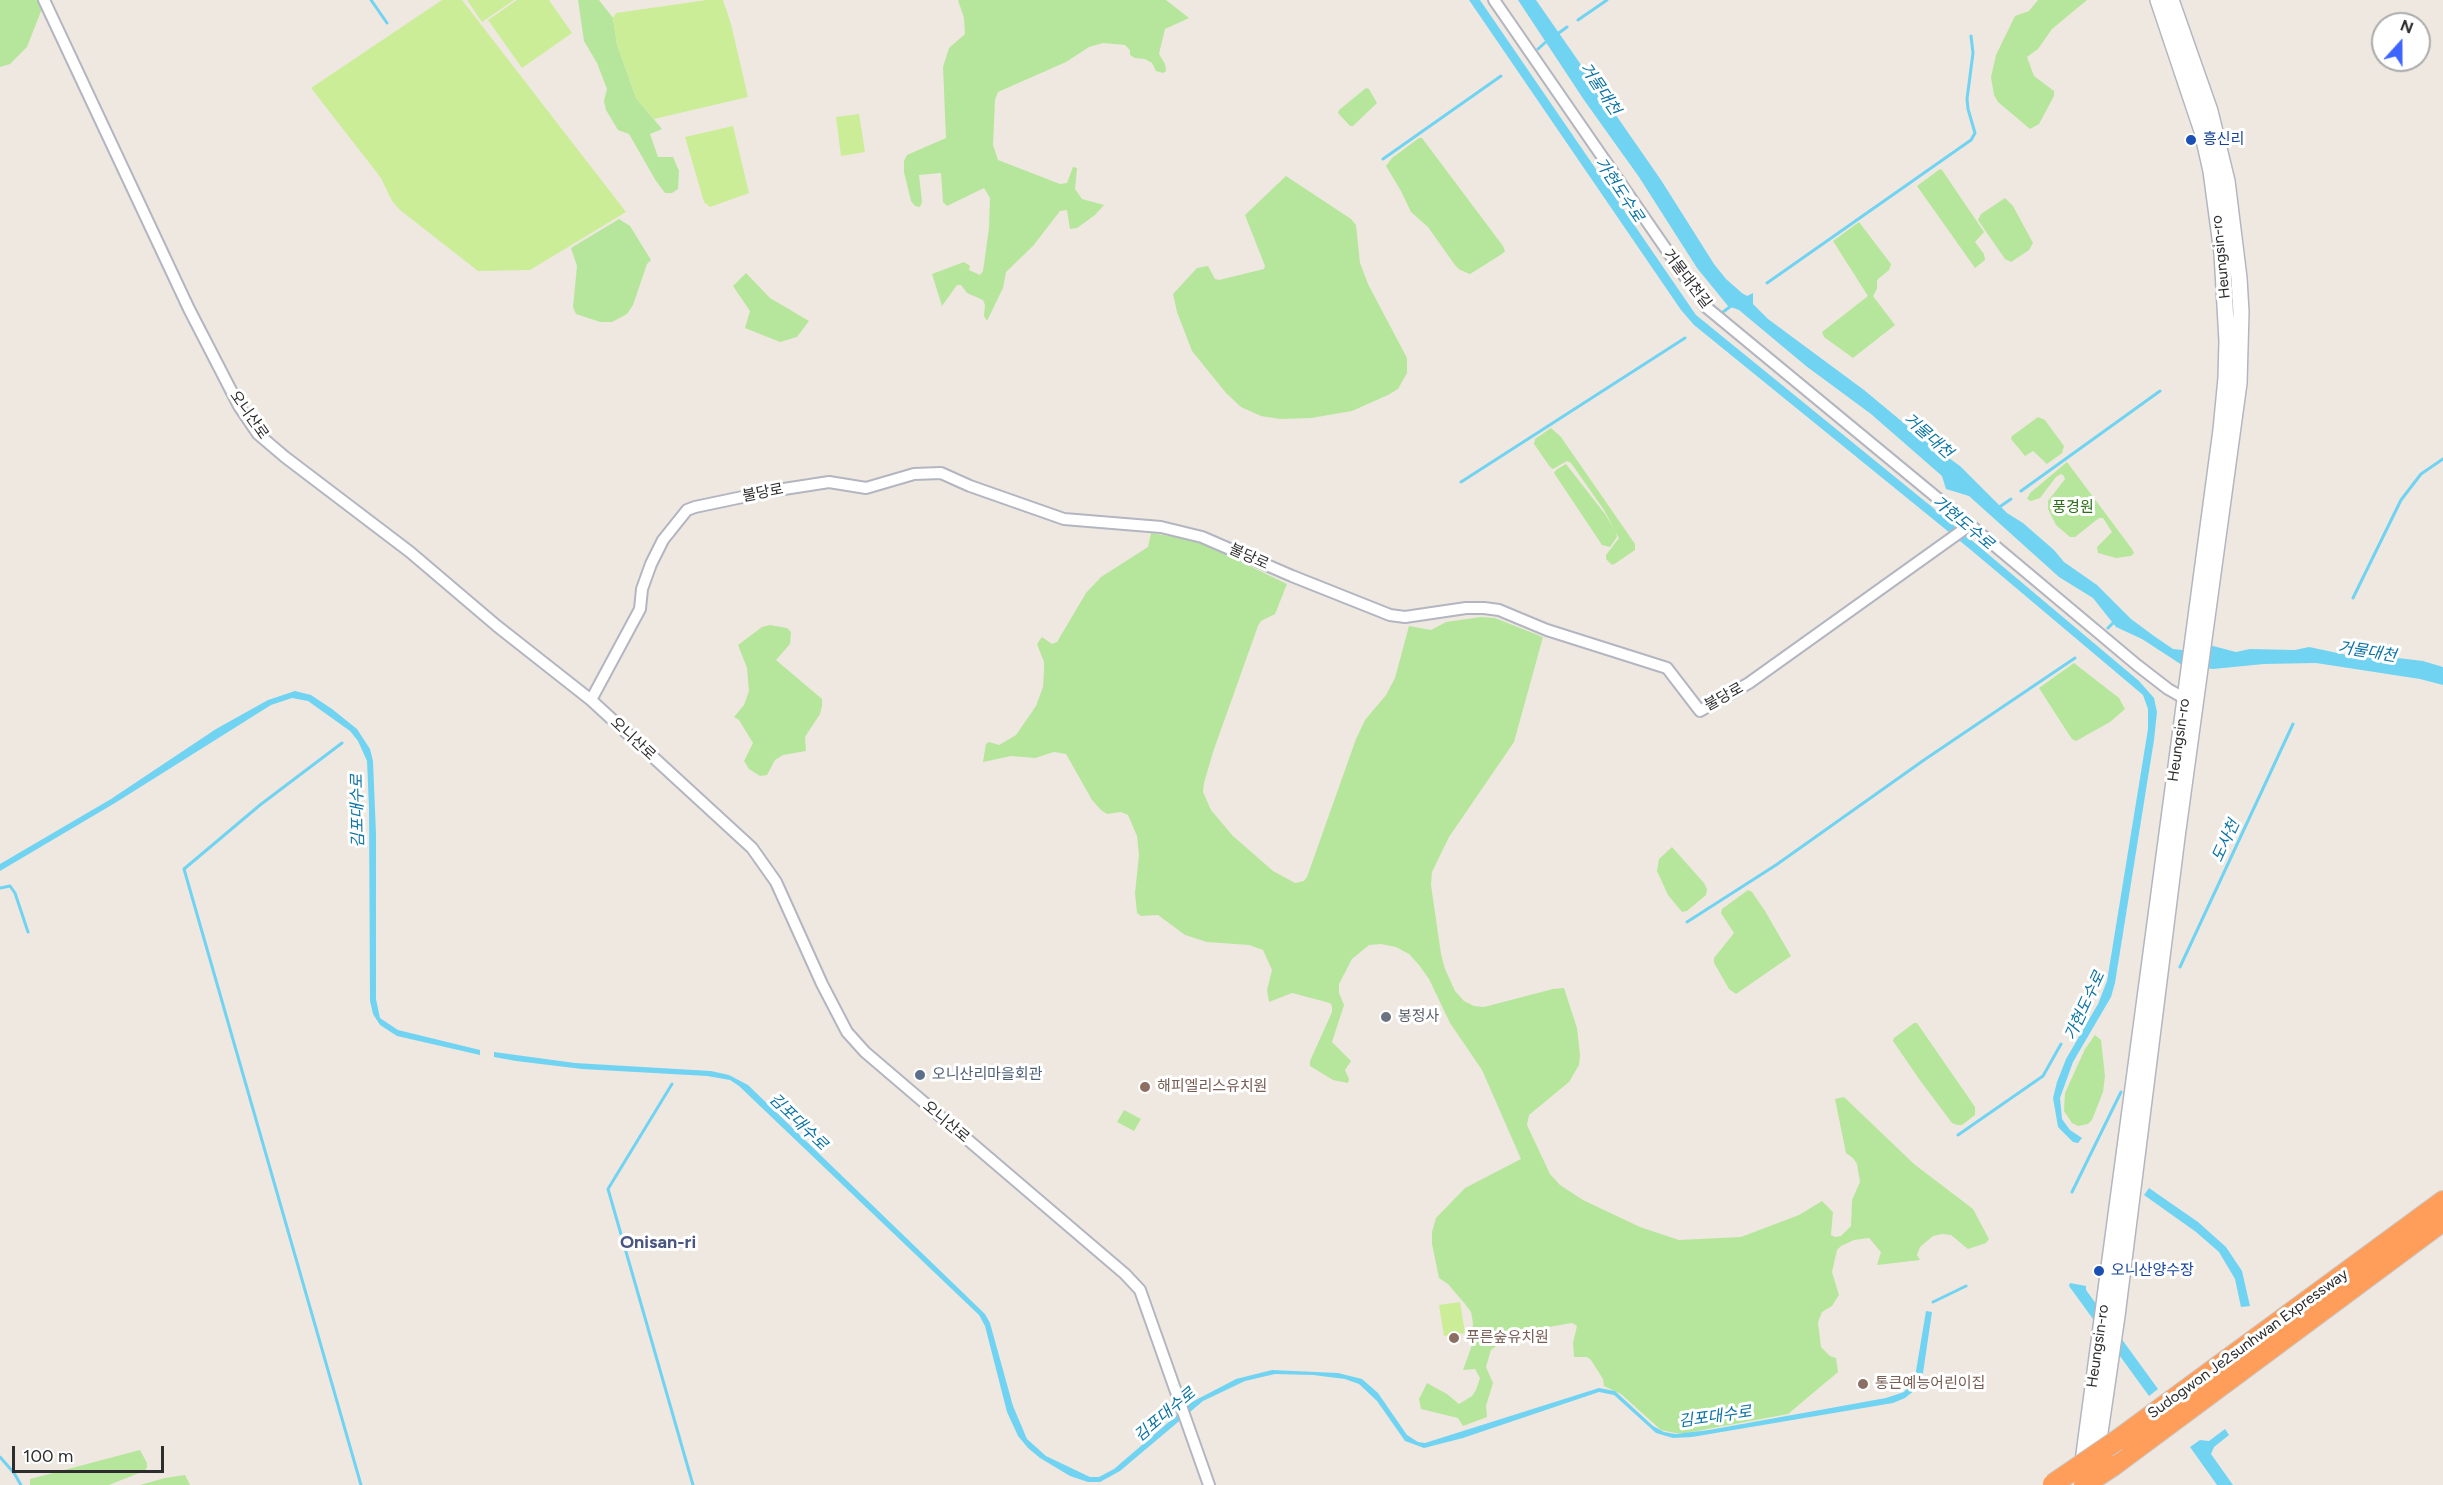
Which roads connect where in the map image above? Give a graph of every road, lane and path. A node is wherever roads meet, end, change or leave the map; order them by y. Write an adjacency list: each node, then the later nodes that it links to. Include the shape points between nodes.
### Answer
1 (44, 0): 7 (street, 오니산로, via 189,309 239,406 258,434)
2 (1494, 0): 5 (street, 거물대천길, via 1706,308)
3 (2158, 0): 6 (main road, Heungsin-ro, via 2208,152 2226,308 2225,401)
4 (2171, 0): 6 (main road, Heungsin-ro, via 2220,144 2241,312 2239,383)
5 (1971, 525): 7 (street, 불당로, via 1749,683 1700,711 1677,679 1661,666 1547,630 1499,610 1466,608 1405,617 1390,615 1202,537 1161,526 1064,519 940,473 914,474 866,488 829,482 687,510 663,540 642,589 640,609); 8 (street, via 2137,665)
6 (2199, 636): 8 (main road, Heungsin-ro)
7 (591, 700): 12 (street, 오니산로, via 765,863 835,1010 864,1052 1140,1290)
8 (2191, 702): 13 (main road, Heungsin-ro, via 2099,1337); 14 (main road, Heungsin-ro)
9 (2443, 1201): 11 (highway, Sudogwon Je2sunhwan Expressway, bridge)
10 (2443, 1221): 13 (highway, Sudogwon Je2sunhwan Expressway, bridge)
11 (2052, 1484)
12 (1209, 1485)
13 (2082, 1485)
14 (2093, 1485)

